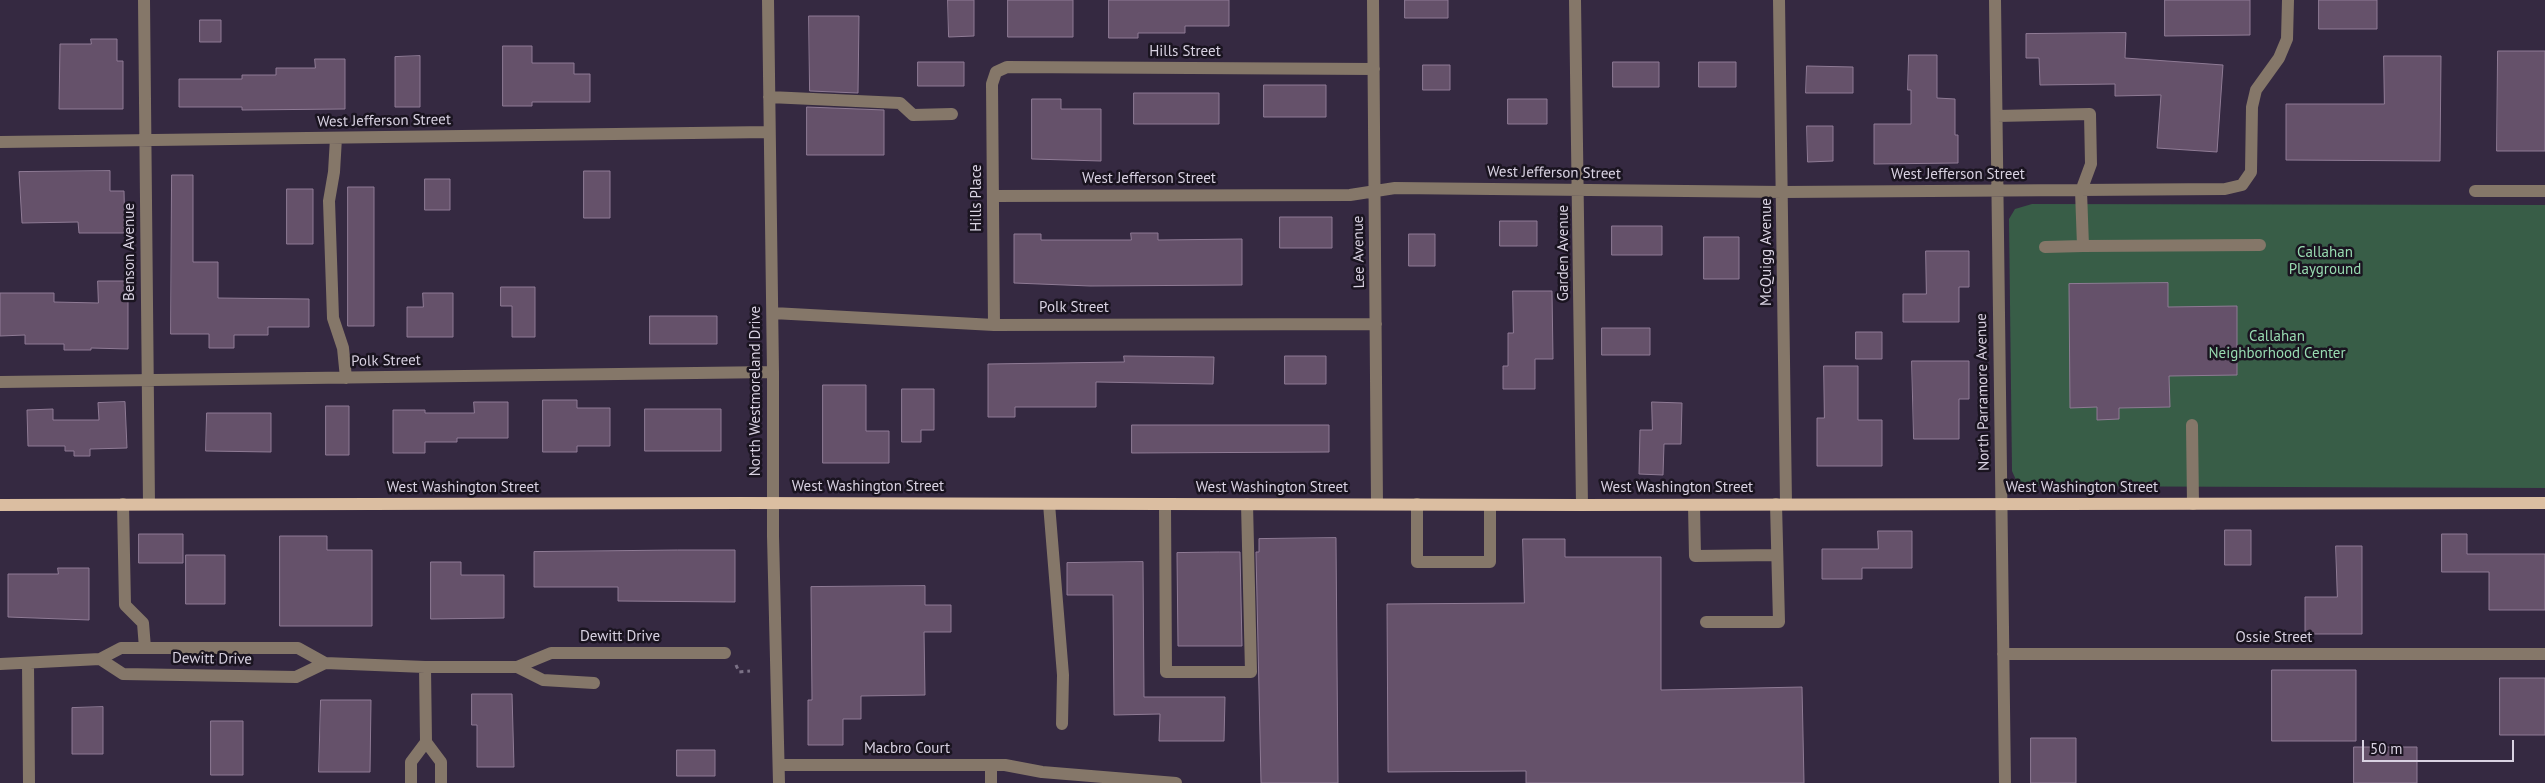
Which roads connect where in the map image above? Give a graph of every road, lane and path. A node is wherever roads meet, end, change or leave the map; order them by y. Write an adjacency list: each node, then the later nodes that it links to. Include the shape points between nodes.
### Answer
1 (144, 0): 15 (street, Benson Avenue)
2 (768, 0): 10 (street, North Westmoreland Drive)
3 (1373, 0): 8 (street, Lee Avenue)
4 (1575, 0): 17 (street, Garden Avenue)
5 (1779, 0): 23 (street, McQuigg Avenue)
6 (1996, 0): 12 (street, North Parramore Avenue)
7 (2288, 0): 19 (street, West Jefferson Street, via 2287,39 2279,58 2256,90 2252,107 2251,172 2242,185 2225,189)
8 (1374, 68): 9 (street, Hills Street, via 1007,67); 22 (street, Lee Avenue)
9 (996, 72): 24 (street, Hills Place, via 992,84)
10 (768, 97): 11 (street, via 900,103 913,115); 13 (street, North Westmoreland Drive)
11 (952, 114)
12 (1997, 116): 18 (street, North Parramore Avenue); 19 (street, via 2090,114 2091,164)
13 (769, 132): 14 (street, West Jefferson Street); 28 (street, North Westmoreland Drive)
14 (336, 138): 15 (street, West Jefferson Street); 32 (street, via 328,201 333,318)
15 (146, 141): 16 (street, West Jefferson Street); 33 (street, Benson Avenue)
16 (0, 142)
17 (1580, 190): 22 (street, West Jefferson Street, via 1395,188); 23 (street, West Jefferson Street); 51 (street, Garden Avenue)
18 (1998, 191): 19 (street, West Jefferson Street); 23 (street, West Jefferson Street); 48 (street, North Parramore Avenue)
19 (2081, 191): 26 (street)
20 (2475, 191): 21 (street)
21 (2545, 191)
22 (1375, 192): 24 (street, West Jefferson Street, via 1340,195); 29 (street, Lee Avenue)
23 (1783, 192): 47 (street, McQuigg Avenue)
24 (993, 196): 30 (street, Hills Place)
25 (2260, 245): 26 (street)
26 (2083, 246): 27 (street)
27 (2045, 247)
28 (773, 313): 30 (street, Polk Street); 31 (street, North Westmoreland Drive)
29 (1376, 324): 30 (street, Polk Street); 43 (street, Lee Avenue)
30 (994, 325)
31 (773, 372): 32 (street, Polk Street); 36 (street, North Westmoreland Drive)
32 (346, 378): 33 (street, Polk Street)
33 (148, 380): 34 (street, Polk Street); 39 (street, Benson Avenue)
34 (0, 382)
35 (2192, 425): 49 (street)
36 (772, 502): 39 (main road, West Washington Street); 40 (main road, West Washington Street); 68 (street, North Westmoreland Drive)
37 (2545, 503): 49 (main road, West Washington Street)
38 (123, 504): 39 (main road, West Washington Street); 50 (main road, West Washington Street); 54 (street, via 125,605 143,623)
39 (149, 504)
40 (1050, 504): 41 (main road, West Washington Street); 65 (street, via 1063,675)
41 (1165, 504): 42 (main road, West Washington Street); 42 (street, via 1166,672 1251,672)
42 (1247, 504): 43 (main road, West Washington Street)
43 (1377, 504): 44 (main road, West Washington Street)
44 (1417, 504): 45 (main road, West Washington Street); 45 (street, via 1417,562 1490,562)
45 (1490, 504): 51 (main road, West Washington Street)
46 (1694, 504): 47 (main road, West Washington Street); 51 (main road, West Washington Street); 52 (street, via 1696,556)
47 (1781, 504): 48 (main road, West Washington Street); 52 (street, McQuigg Avenue)
48 (2000, 504): 49 (main road, West Washington Street); 56 (street, North Parramore Avenue)
49 (2192, 504)
50 (0, 505)
51 (1582, 505)
52 (1777, 555): 53 (street, McQuigg Avenue, via 1779,622)
53 (1706, 622)
54 (145, 648): 58 (street, Dewitt Drive, via 121,648); 61 (street, Dewitt Drive, via 298,648)
55 (725, 653): 63 (street, Dewitt Drive, via 551,653)
56 (2003, 654): 57 (street, Ossie Street); 76 (street, North Parramore Avenue)
57 (2545, 654)
58 (100, 659): 60 (street, Dewitt Drive); 61 (street, Dewitt Drive, via 123,674 296,677)
59 (0, 664): 60 (street, Dewitt Drive)
60 (28, 664): 70 (street)
61 (325, 664): 62 (street, Dewitt Drive)
62 (425, 667): 63 (street, Dewitt Drive); 66 (street)
63 (517, 667): 64 (street, Dewitt Drive, via 543,680)
64 (594, 683)
65 (1062, 724)
66 (426, 742): 71 (street, via 411,762); 72 (street, via 441,762)
67 (991, 765): 68 (street, Macbro Court); 69 (street, Macbro Court); 74 (street)
68 (779, 766): 73 (street, North Westmoreland Drive)
69 (1078, 779): 75 (street, Macbro Court)
70 (29, 783)
71 (411, 783)
72 (441, 783)
73 (779, 783)
74 (991, 783)
75 (1176, 783)
76 (2004, 783)

